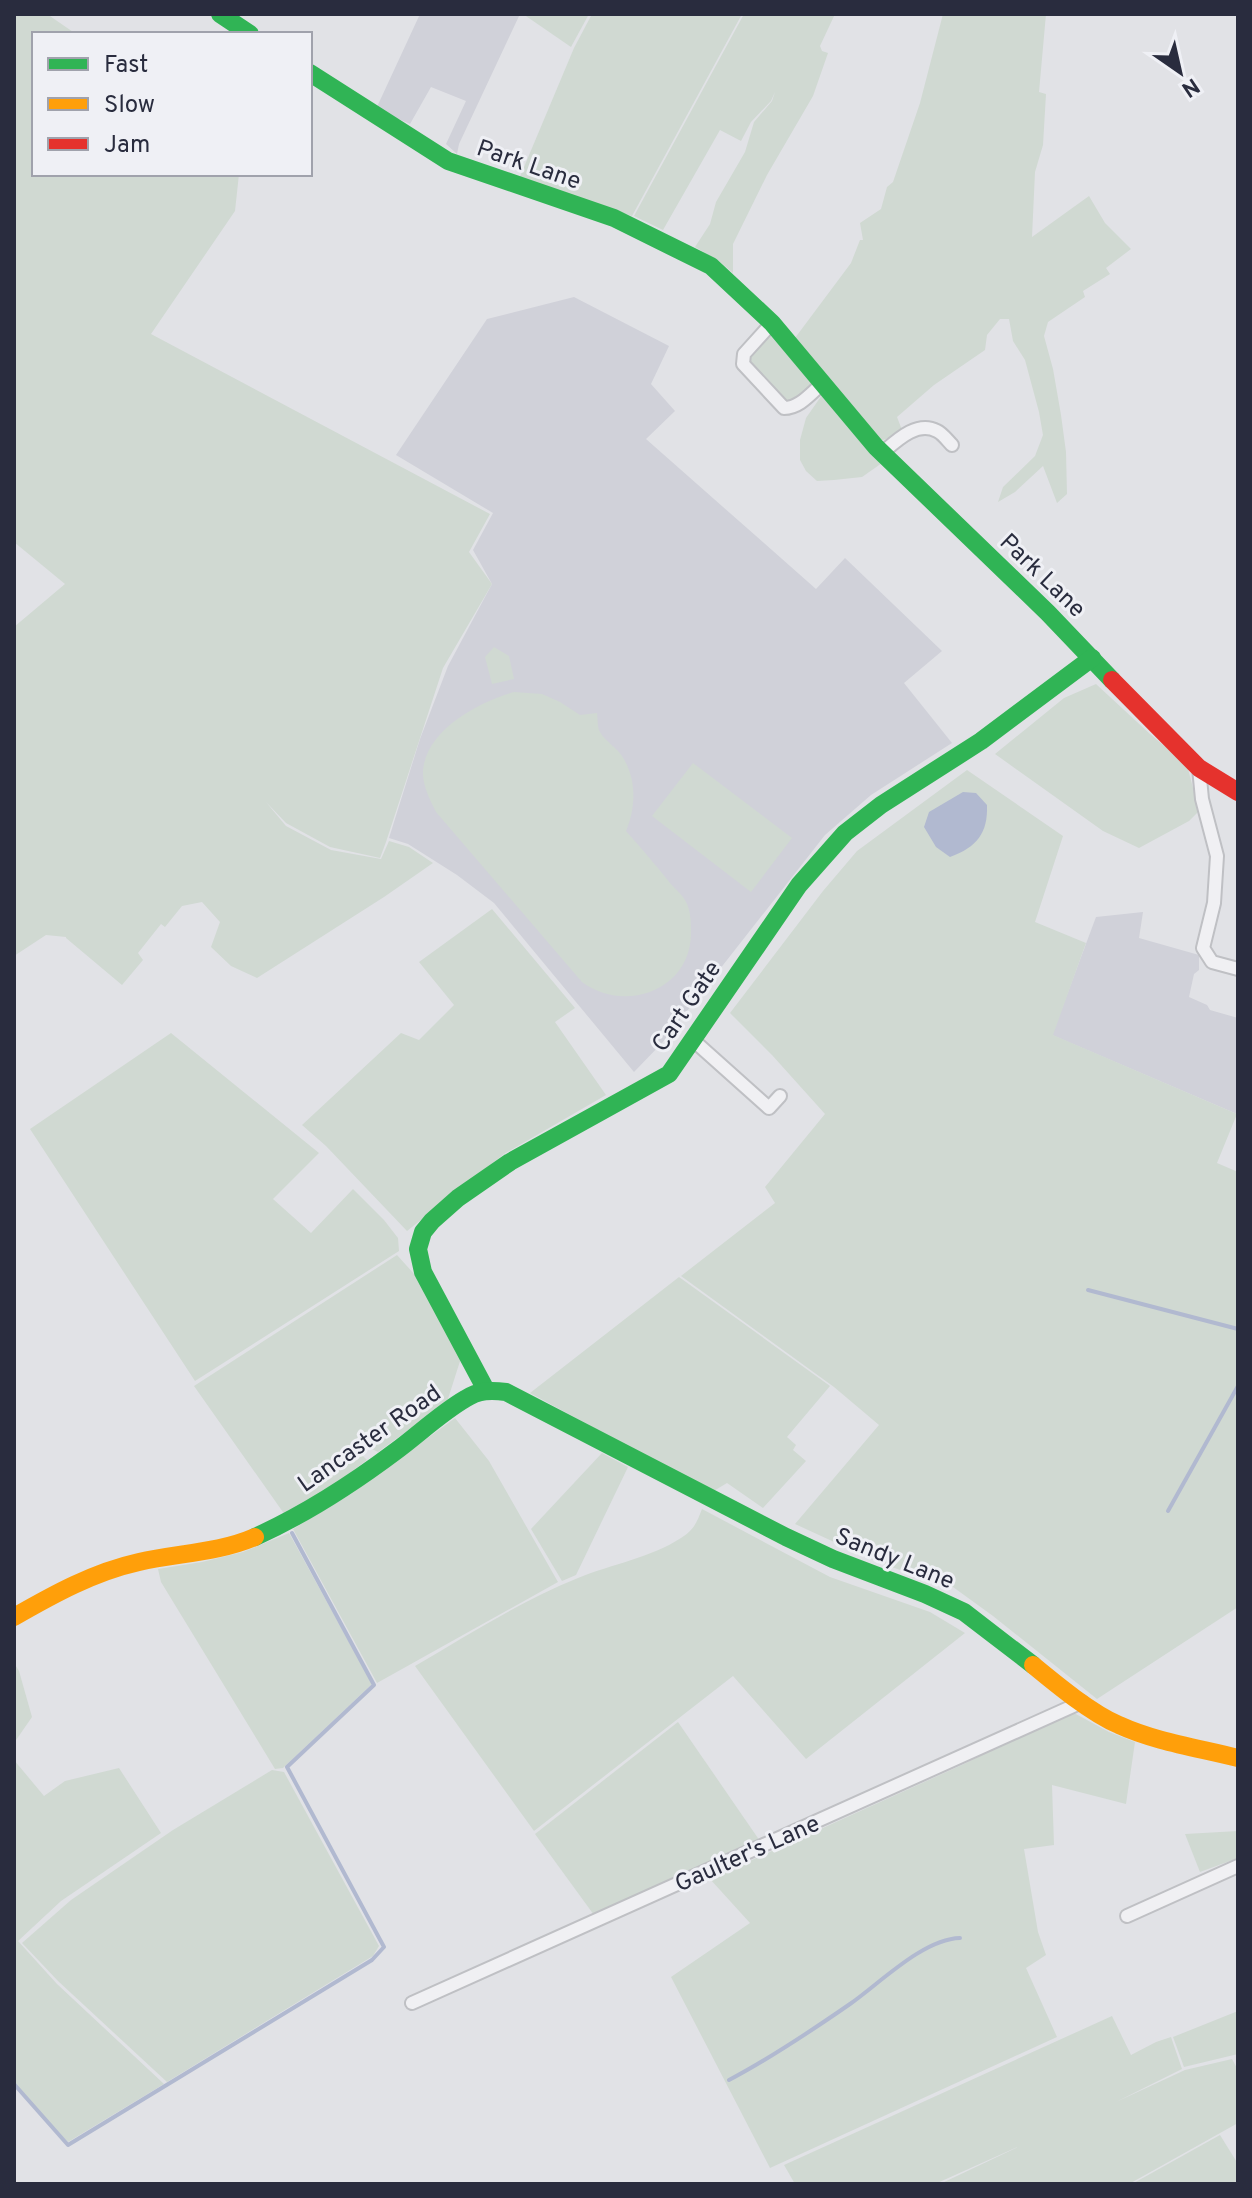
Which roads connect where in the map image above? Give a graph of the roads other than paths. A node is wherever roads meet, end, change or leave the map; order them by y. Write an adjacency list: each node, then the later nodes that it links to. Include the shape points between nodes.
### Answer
1 (220, 14): 2 (main road)
2 (247, 32)
3 (312, 74): 4 (main road, Park Lane, via 448,161 614,218 686,251 711,266)
4 (772, 323): 5 (main road, Park Lane); 5 (street, via 744,354 743,364 784,408 799,404)
5 (823, 383): 9 (main road, Park Lane)
6 (941, 415): 7 (street)
7 (938, 431): 8 (street); 9 (street, via 909,432)
8 (952, 445)
9 (882, 453): 10 (main road, Park Lane)
10 (1092, 658): 11 (main road, Park Lane); 14 (main road, Cart Gate, via 845,833 799,885)
11 (1199, 768): 12 (main road, Park Lane); 13 (street, via 1217,856 1214,903 1203,948 1212,962)
12 (1238, 792)
13 (1238, 969)
14 (693, 1040): 15 (street, via 769,1108); 16 (main road, Cart Gate, via 669,1074 510,1162 427,1225 418,1241 423,1272)
15 (780, 1096)
16 (486, 1390): 17 (main road, Lancaster Road, via 466,1398 336,1495 288,1522 208,1552 99,1573); 18 (main road, Sandy Lane, via 506,1392 833,1559 964,1612)
17 (14, 1617)
18 (1082, 1702): 19 (main road, Sandy Lane, via 1140,1734); 22 (street, Gaulter's Lane)
19 (1238, 1758)
20 (1238, 1866): 21 (street)
21 (1127, 1916)
22 (412, 2003)

